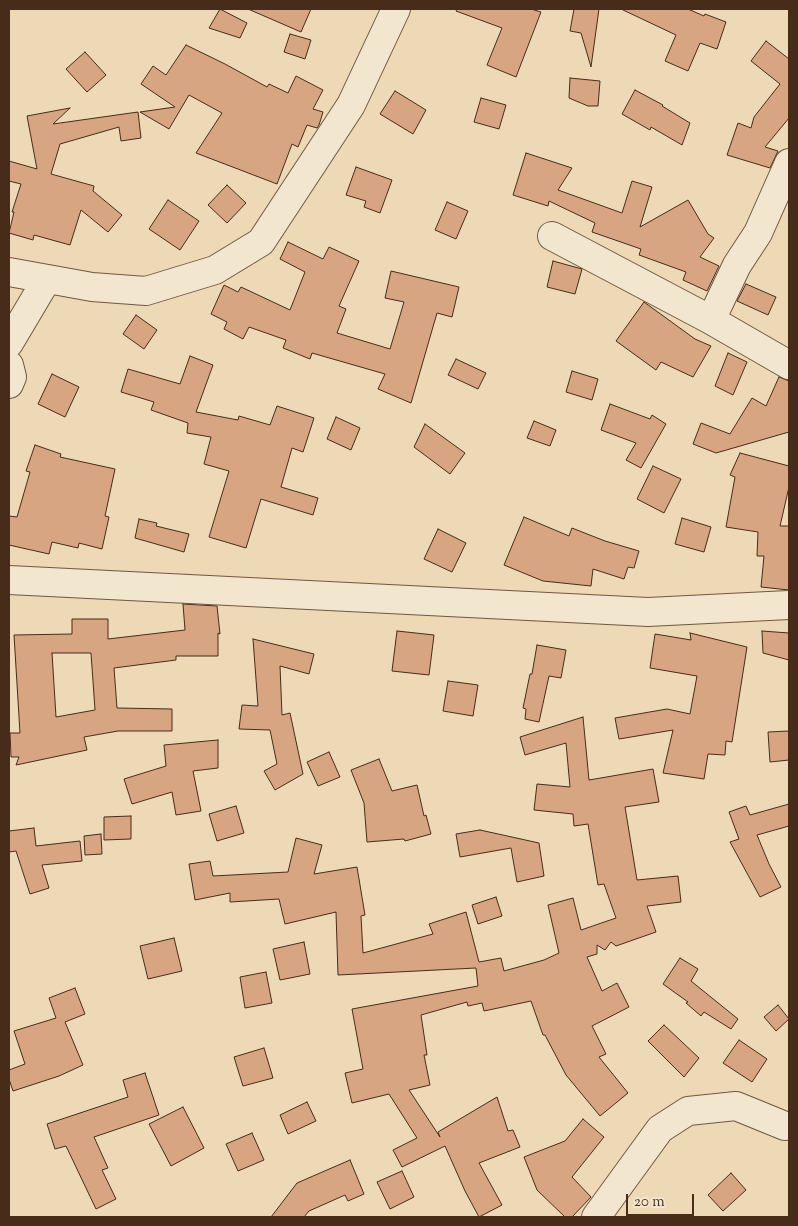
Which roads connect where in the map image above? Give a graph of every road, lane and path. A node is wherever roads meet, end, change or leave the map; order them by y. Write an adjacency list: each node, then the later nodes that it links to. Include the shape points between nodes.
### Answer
1 (396, 9): 5 (street, via 350,105 261,242 214,270 146,291)
2 (789, 164): 6 (street, via 758,233 737,265)
3 (552, 236): 6 (street)
4 (9, 272): 5 (street)
5 (48, 279): 7 (street)
6 (711, 320): 8 (street)
7 (9, 343)
8 (789, 365)
9 (9, 580): 10 (street, via 648,612)
10 (789, 605)
11 (785, 1126): 12 (street, via 736,1106 688,1111 660,1129)
12 (596, 1217)

